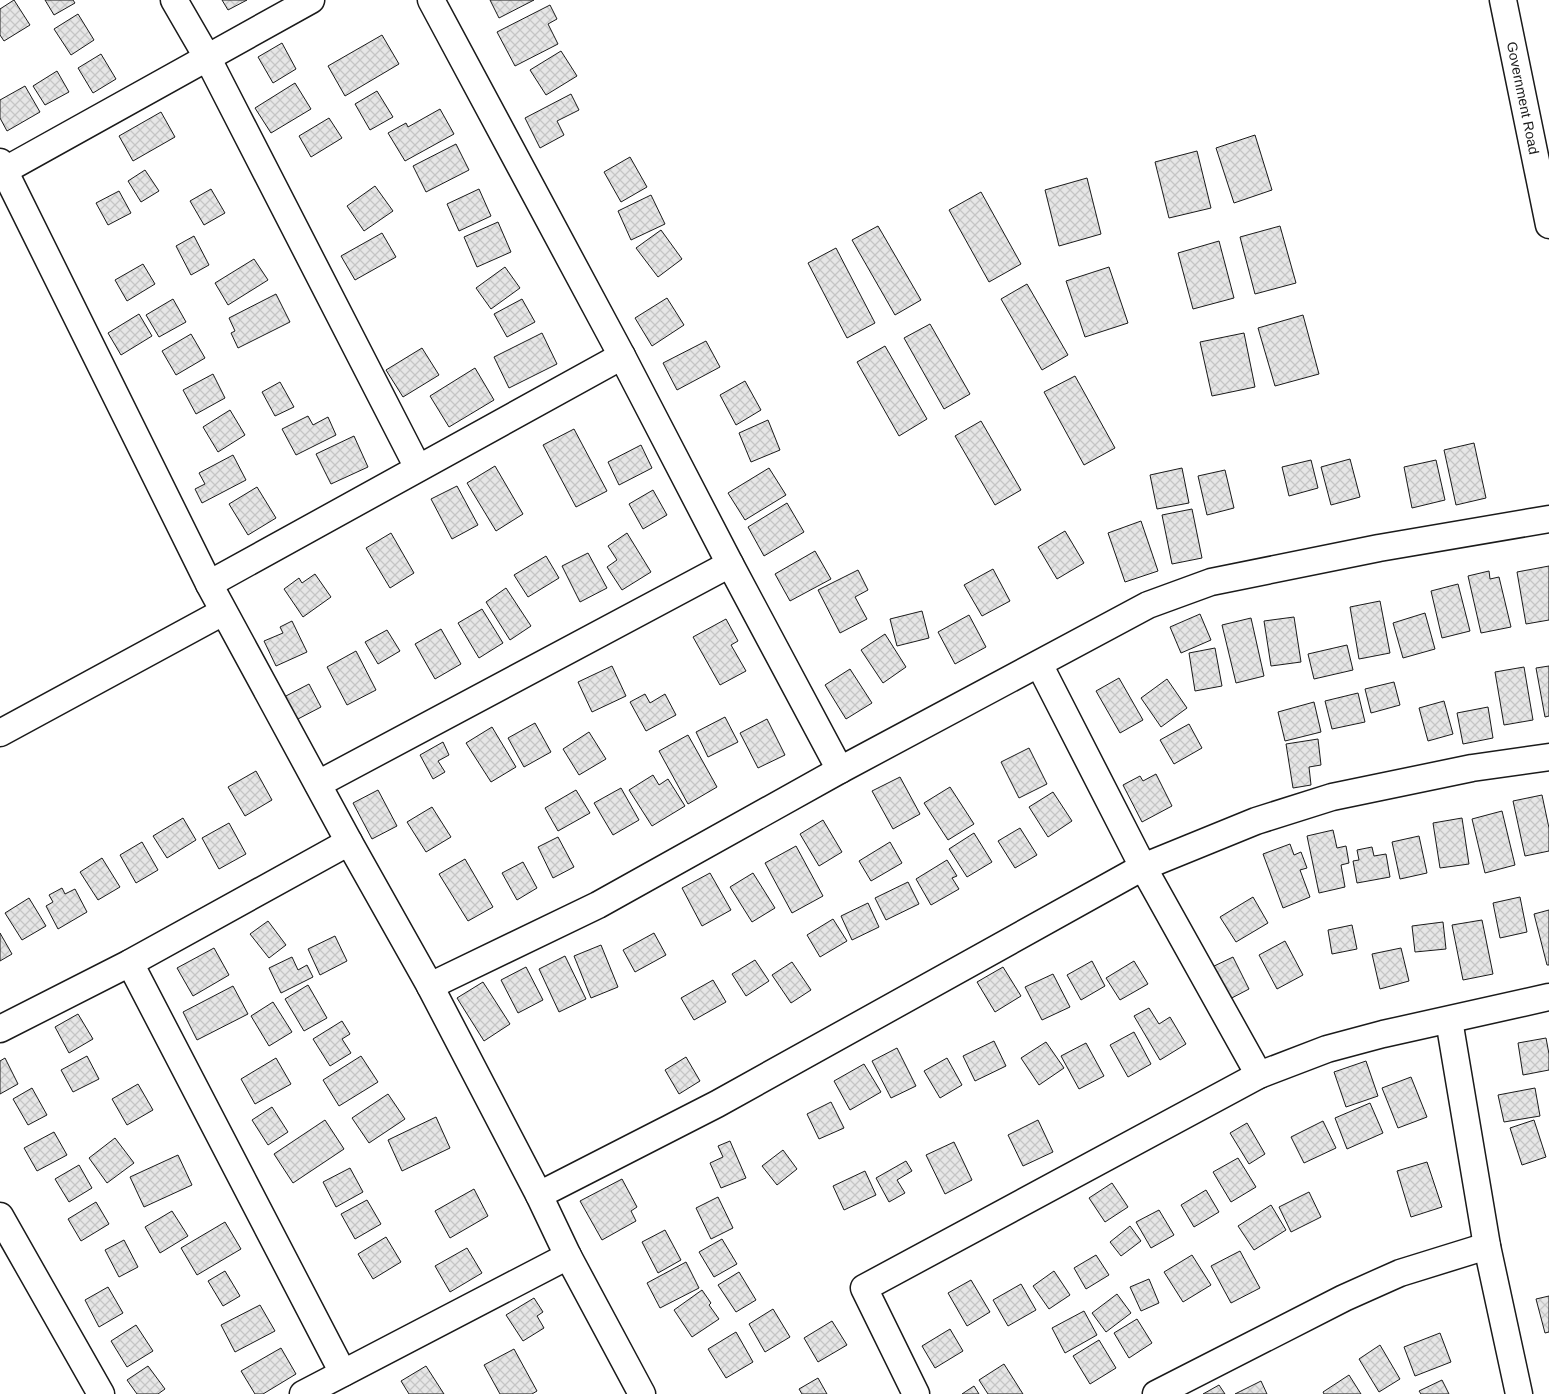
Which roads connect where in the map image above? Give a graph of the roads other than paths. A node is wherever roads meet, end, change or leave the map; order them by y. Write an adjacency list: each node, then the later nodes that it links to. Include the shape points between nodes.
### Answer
1 (174, 0): 5 (street)
2 (311, 0): 5 (street)
3 (431, 0): 8 (street)
4 (1503, 0): 7 (street, Government Road)
5 (206, 57): 6 (street); 9 (street)
6 (2, 168): 12 (street)
7 (1549, 225)
8 (622, 356): 9 (street); 11 (street)
9 (418, 468): 12 (street)
10 (1549, 518): 14 (street, via 1211,582 1148,605)
11 (730, 564): 17 (street); 18 (street)
12 (208, 584): 13 (street)
13 (223, 612): 15 (street); 18 (street)
14 (1040, 664): 17 (street); 20 (street)
15 (0, 734)
16 (1549, 757): 20 (street, via 1472,768 1332,797 1256,821)
17 (840, 770): 22 (street, via 598,904)
18 (318, 784): 19 (street)
19 (349, 842): 21 (street); 22 (street)
20 (1143, 867): 26 (street); 27 (street, via 726,1099)
21 (130, 962): 25 (street); 31 (street)
22 (430, 986): 27 (street)
23 (1549, 997): 24 (street)
24 (1449, 1020): 26 (street, via 1327,1049); 29 (street)
25 (0, 1029)
26 (1259, 1075): 35 (street, via 864,1288)
27 (539, 1195): 30 (street)
28 (0, 1216): 32 (street)
29 (1487, 1246): 36 (street, via 1400,1273 1344,1298); 37 (street)
30 (568, 1256): 31 (street); 34 (street)
31 (343, 1373): 33 (street)
32 (101, 1394)
33 (303, 1394)
34 (642, 1394)
35 (916, 1394)
36 (1156, 1394)
37 (1518, 1394)

